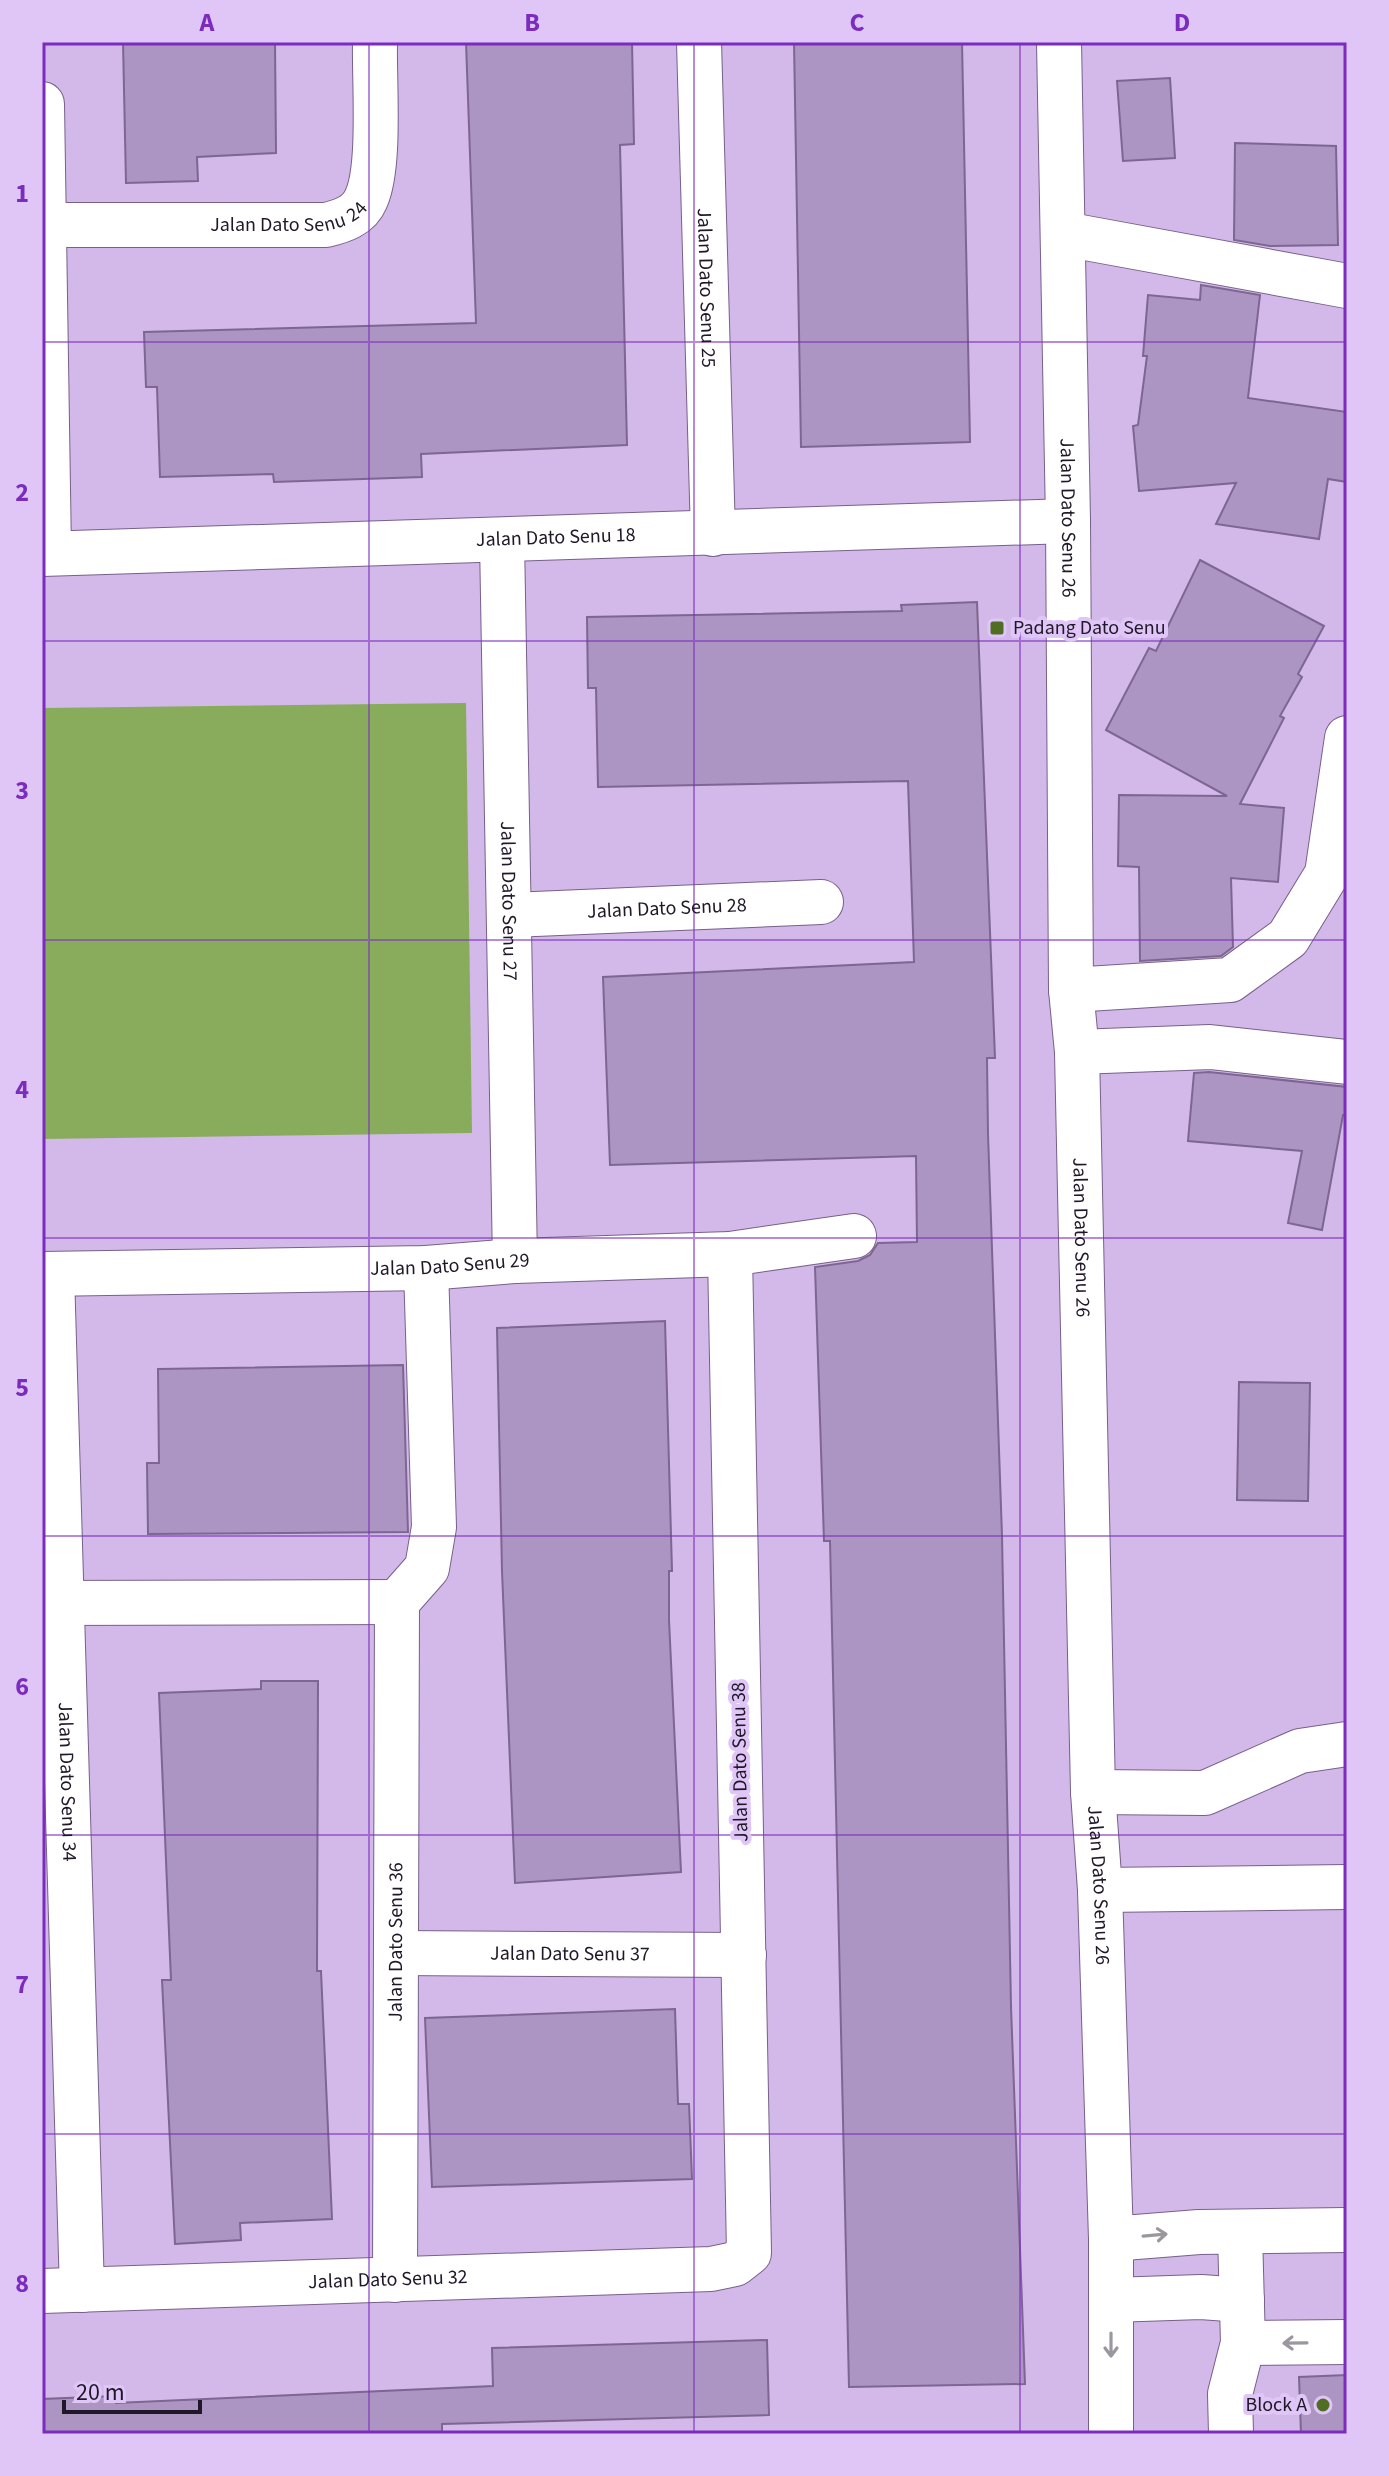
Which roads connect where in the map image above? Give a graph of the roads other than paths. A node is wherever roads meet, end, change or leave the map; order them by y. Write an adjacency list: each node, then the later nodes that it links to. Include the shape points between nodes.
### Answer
1 (375, 42): 5 (street, Jalan Dato Senu 24, via 372,178 366,202 349,219 326,225)
2 (699, 42): 9 (street, Jalan Dato Senu 25)
3 (1059, 42): 6 (street, Jalan Dato Senu 26)
4 (42, 104): 5 (street)
5 (43, 225): 11 (street)
6 (1064, 234): 7 (street); 8 (street, Jalan Dato Senu 26)
7 (1347, 286)
8 (1068, 521): 9 (street, Jalan Dato Senu 18); 15 (street, Jalan Dato Senu 26)
9 (713, 534): 10 (street, Jalan Dato Senu 18)
10 (502, 541): 11 (street, Jalan Dato Senu 18); 14 (street, Jalan Dato Senu 27)
11 (45, 554)
12 (1347, 738): 15 (street, via 1327,874 1288,938 1230,980)
13 (821, 902): 14 (street, Jalan Dato Senu 28)
14 (511, 915): 20 (street, Jalan Dato Senu 27)
15 (1071, 990): 16 (street, Jalan Dato Senu 26)
16 (1077, 1052): 17 (street, via 1210,1047); 26 (street, Jalan Dato Senu 26)
17 (1347, 1062)
18 (854, 1236): 19 (street, Jalan Dato Senu 29)
19 (730, 1254): 20 (street, Jalan Dato Senu 29); 30 (street, Jalan Dato Senu 38)
20 (515, 1261): 21 (street, Jalan Dato Senu 29)
21 (426, 1268): 22 (street, Jalan Dato Senu 29); 23 (street, via 434,1527 427,1568)
22 (47, 1274): 24 (street, Jalan Dato Senu 34)
23 (397, 1602): 24 (street); 29 (street, Jalan Dato Senu 36)
24 (51, 1603): 36 (street, Jalan Dato Senu 34)
25 (1347, 1744): 26 (street, via 1300,1751 1205,1793)
26 (1093, 1792): 28 (street, Jalan Dato Senu 26)
27 (1347, 1887): 28 (street)
28 (1100, 1890): 33 (street, Jalan Dato Senu 26)
29 (396, 1953): 30 (street, Jalan Dato Senu 37); 35 (street, Jalan Dato Senu 36)
30 (744, 1955): 34 (street, Jalan Dato Senu 38, via 750,2230 749,2253)
31 (1347, 2230): 32 (street)
32 (1240, 2234): 33 (street, one-way to 32); 38 (street)
33 (1111, 2239): 37 (street, Jalan Dato Senu 26)
34 (735, 2264): 35 (street, Jalan Dato Senu 32)
35 (395, 2280): 36 (street, Jalan Dato Senu 32)
36 (62, 2290)
37 (1111, 2300): 38 (street); 41 (street, Jalan Dato Senu 26, one-way to 41)
38 (1242, 2300): 40 (street)
39 (1347, 2342): 40 (street, one-way to 40)
40 (1243, 2343): 42 (street, via 1230,2394)
41 (1111, 2434)
42 (1231, 2434)

